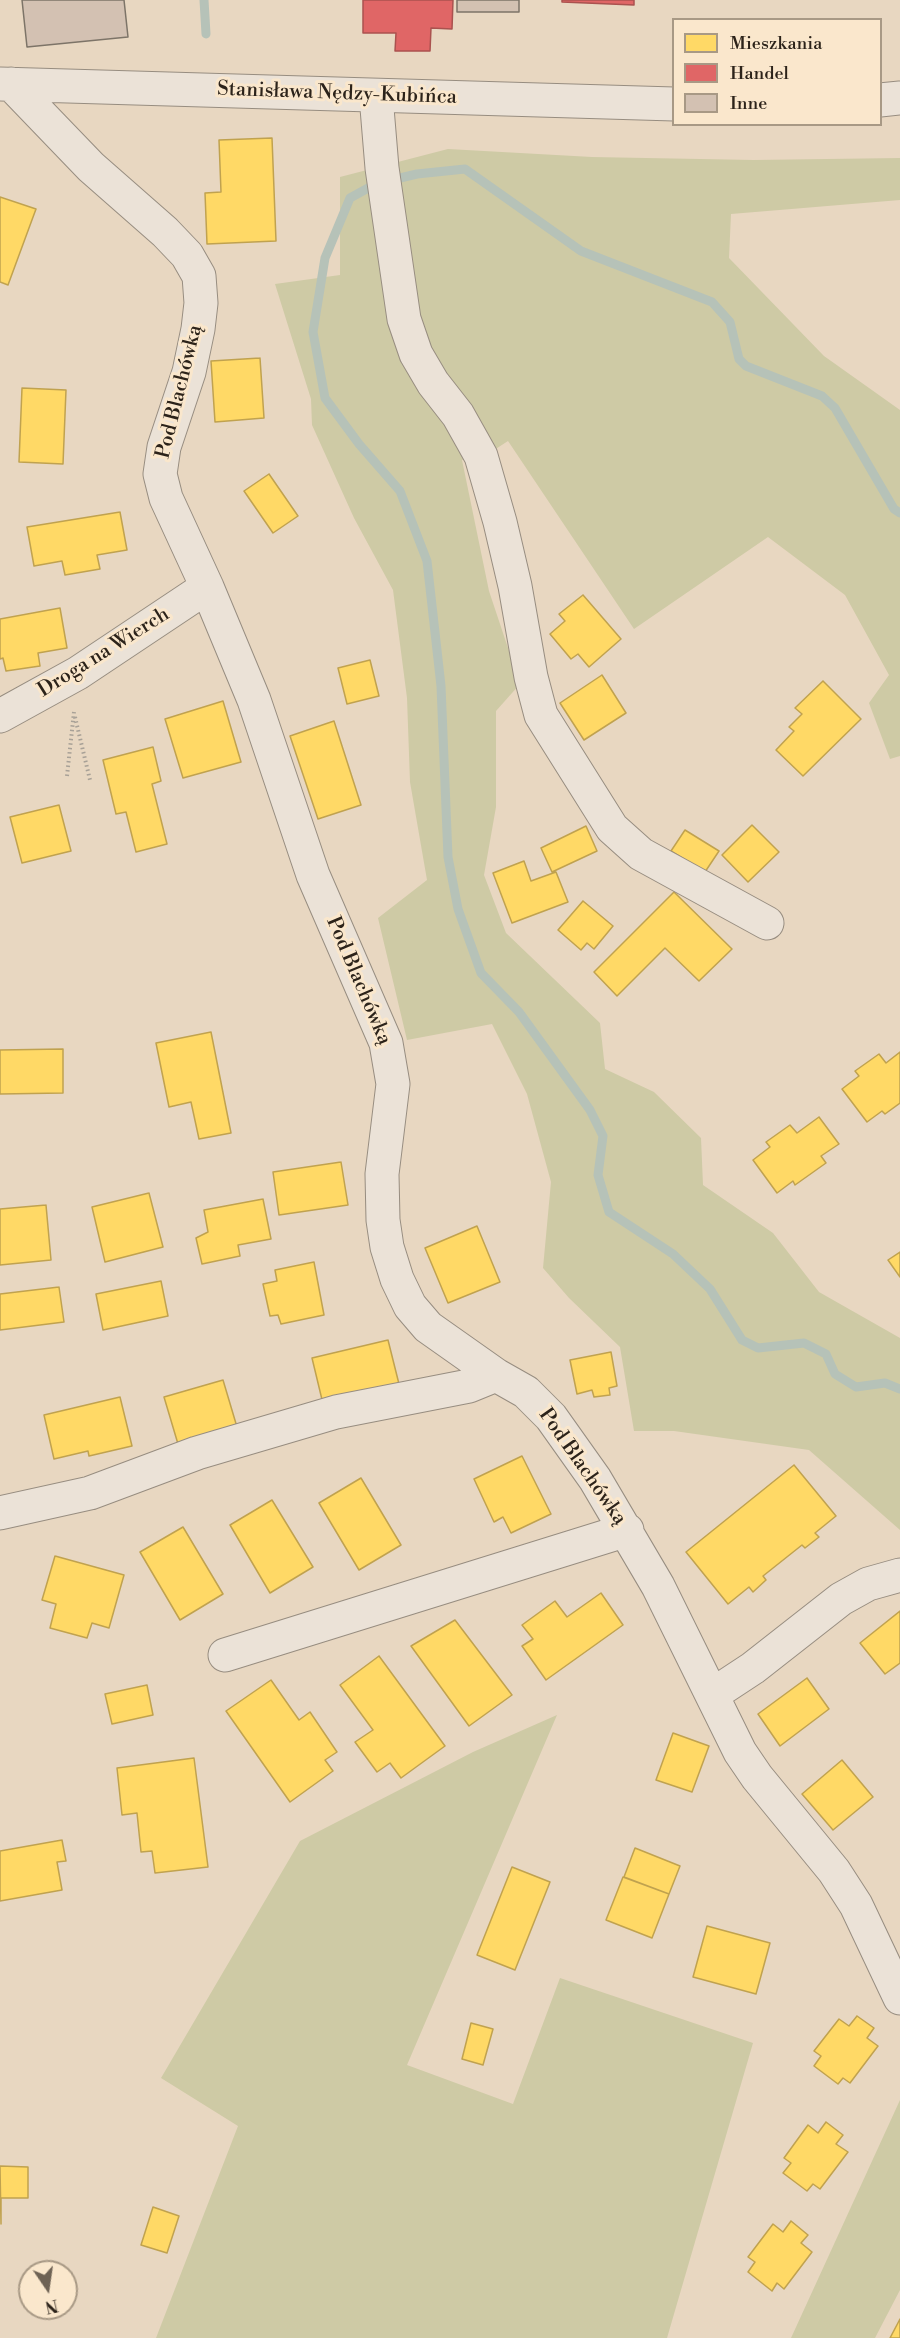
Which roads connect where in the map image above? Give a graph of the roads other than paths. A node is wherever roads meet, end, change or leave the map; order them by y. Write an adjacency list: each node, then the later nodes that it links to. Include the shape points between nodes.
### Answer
1 (6, 84): 2 (street, Stanisława Nędzy-Kubińca); 6 (street, Pod Blachówką, via 172,239 199,276 201,303 191,361 164,447 160,474 166,498)
2 (376, 96): 5 (street, Stanisława Nędzy-Kubińca); 8 (street, via 382,168 404,319 416,354 481,456 503,532 541,715 612,828 641,854)
3 (900, 98): 4 (street)
4 (882, 100)
5 (672, 104)
6 (207, 587): 7 (street, Droga na Wierch, via 78,673); 9 (street, Pod Blachówką, via 254,700 313,875 386,1043 393,1084 382,1174 383,1220 397,1280 410,1306 428,1327)
7 (0, 716)
8 (767, 923)
9 (496, 1375): 10 (street, via 469,1386 336,1412 197,1454 90,1493); 11 (street, Pod Blachówką, via 526,1392 551,1417)
10 (0, 1513)
11 (627, 1530): 13 (street); 14 (street, Pod Blachówką)
12 (900, 1575): 14 (street, via 868,1584 841,1599)
13 (225, 1655)
14 (712, 1695): 15 (street, Pod Blachówką, via 746,1760 834,1870 856,1905)
15 (900, 1998)

